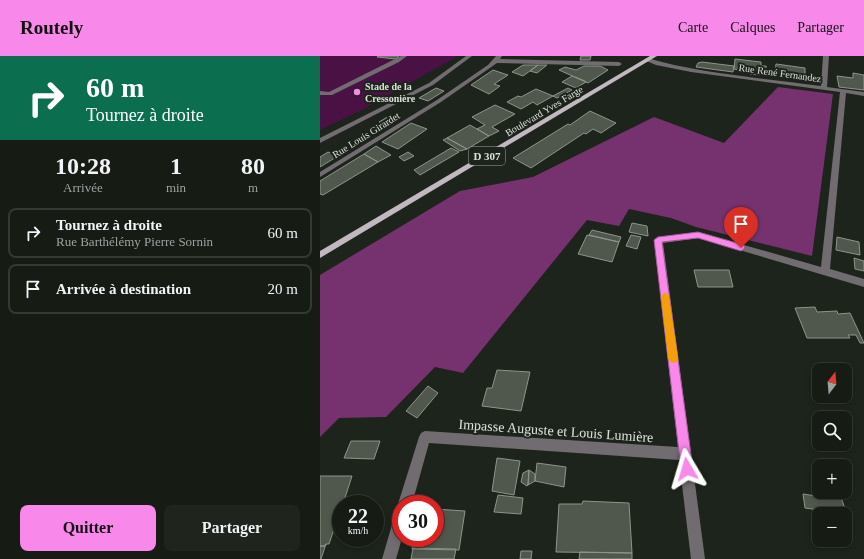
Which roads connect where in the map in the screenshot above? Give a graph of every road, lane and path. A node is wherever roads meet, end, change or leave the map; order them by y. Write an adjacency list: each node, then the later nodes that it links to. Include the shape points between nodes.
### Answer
1 (404, 56): 12 (street, via 330,94)
2 (469, 56): 14 (street, via 431,84)
3 (539, 56): 5 (street); 8 (street)
4 (826, 56): 10 (street)
5 (570, 57)
6 (650, 58): 10 (street, Rue René Fernandez, via 658,64 685,69); 16 (main road, Boulevard Yves Farge / D 307)
7 (498, 59): 8 (street); 15 (street, Rue Louis Girardet, via 439,101)
8 (536, 62): 9 (street)
9 (619, 64)
10 (824, 88): 11 (street, Rue René Fernandez)
11 (843, 91): 13 (street, Rue René Fernandez); 17 (street)
12 (320, 93)
13 (864, 94)
14 (320, 141)
15 (320, 175)
16 (320, 255)
17 (825, 272): 18 (street); 19 (street, via 698,235 658,240)
18 (864, 284)
19 (686, 454): 20 (street, Impasse Auguste et Louis Lumière, via 425,437); 23 (street)
20 (408, 495)
21 (393, 547): 22 (street)
22 (389, 559)
23 (698, 559)

